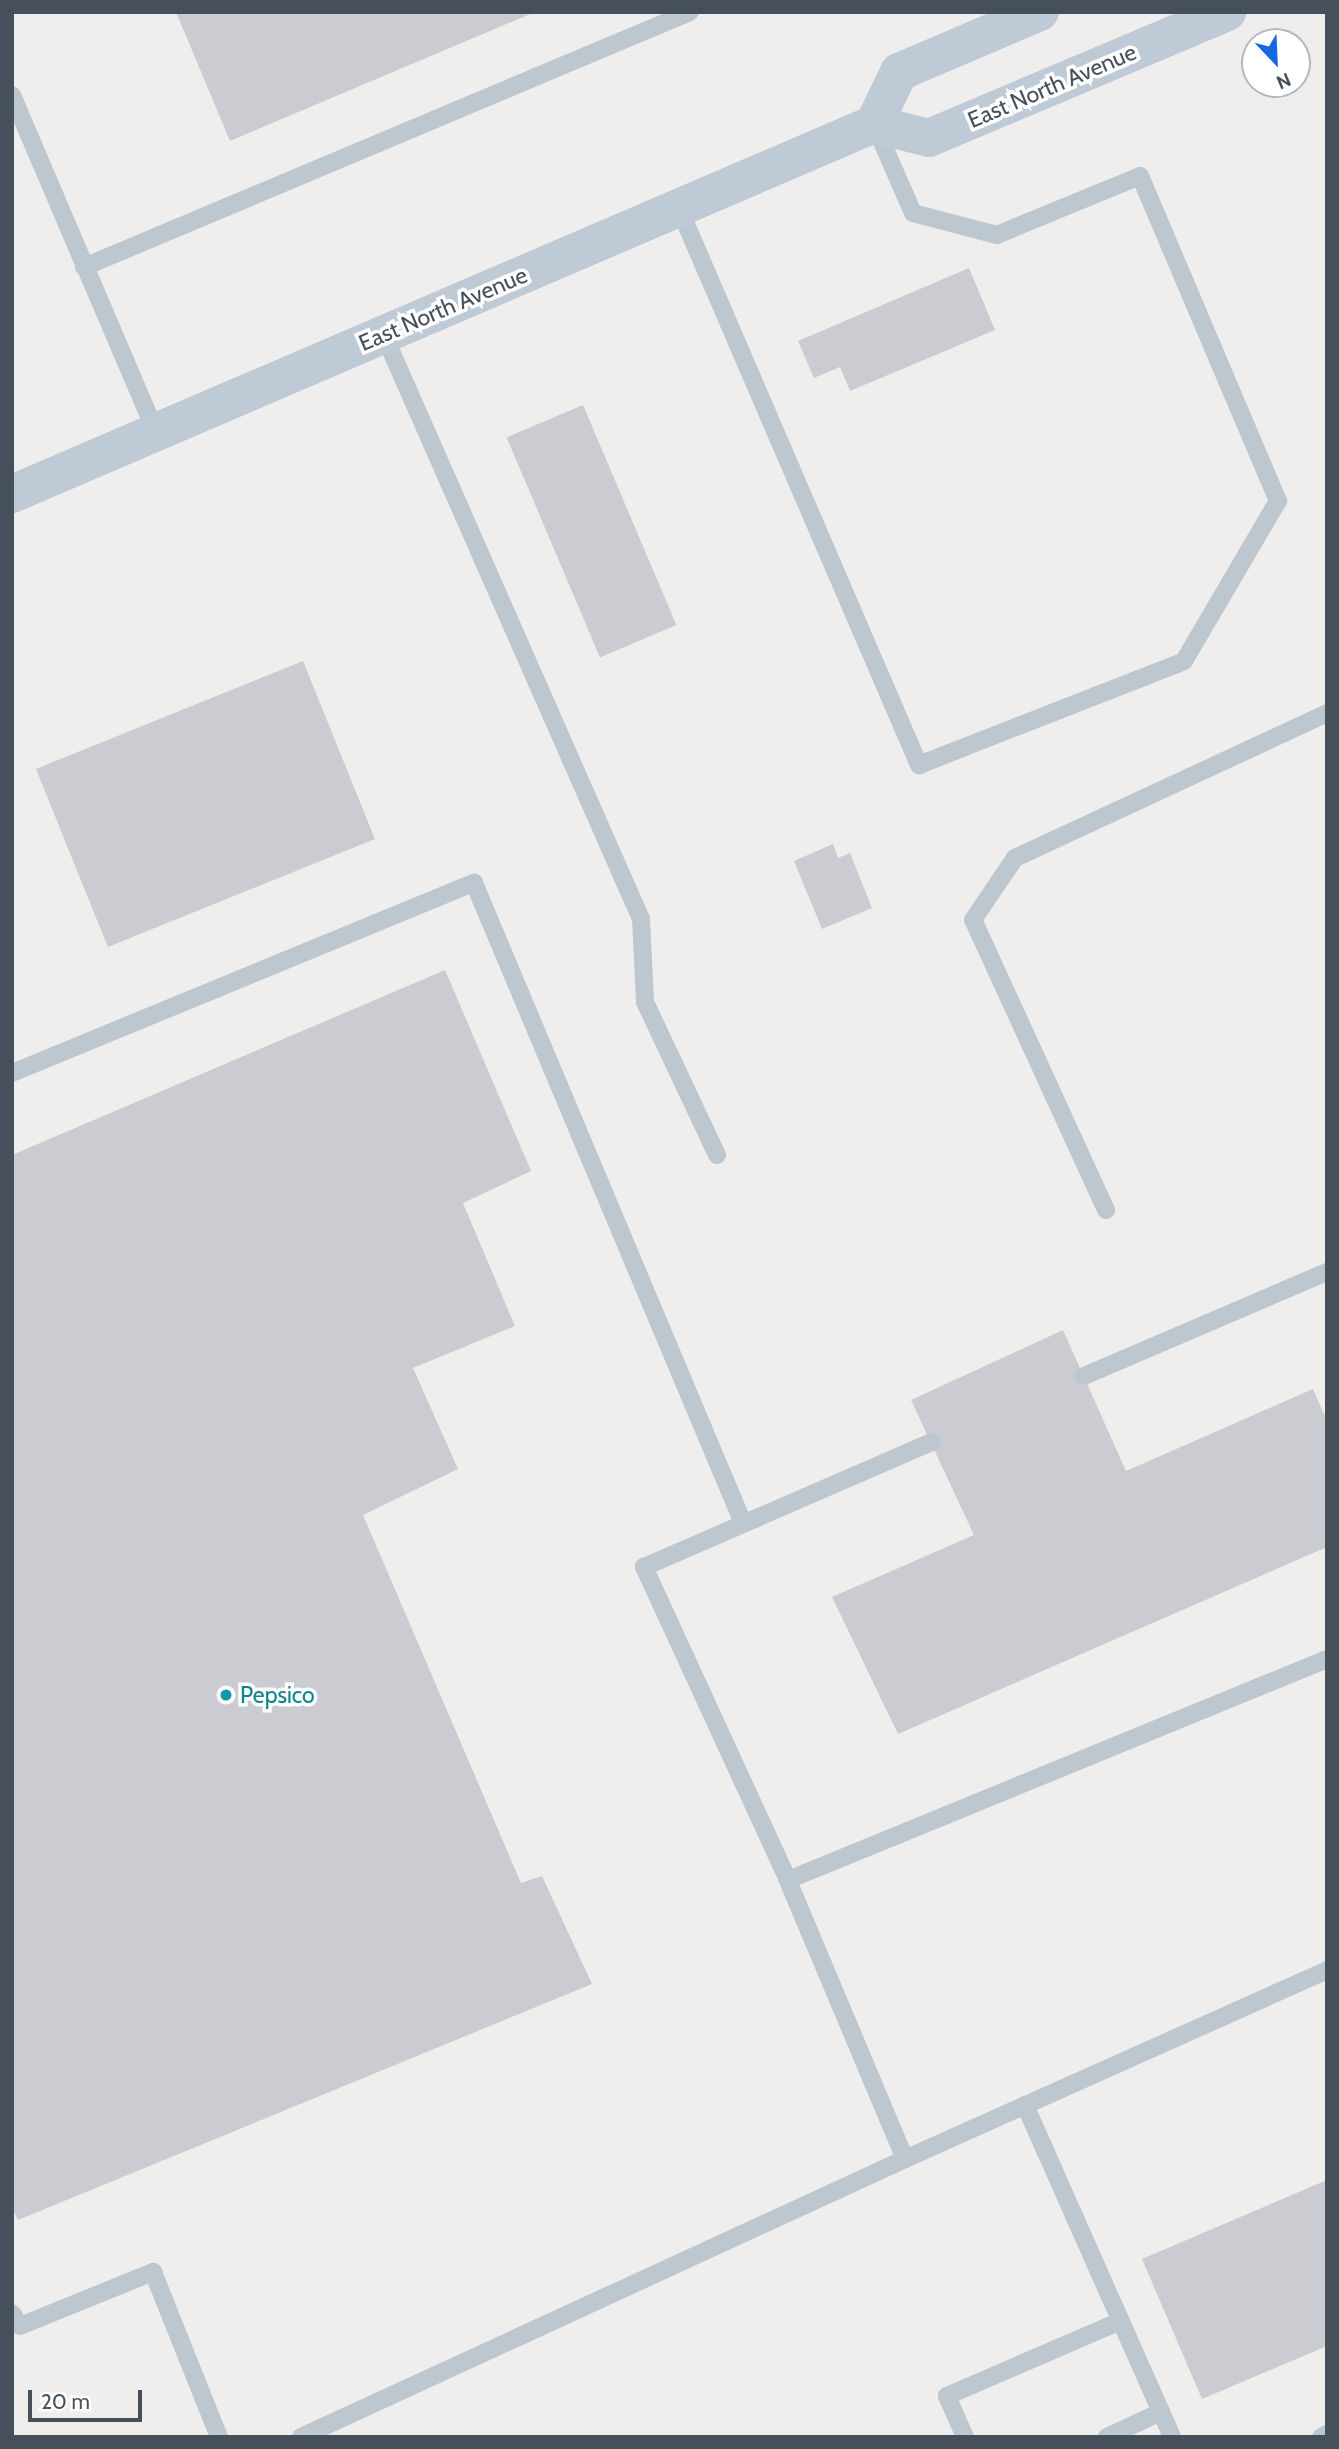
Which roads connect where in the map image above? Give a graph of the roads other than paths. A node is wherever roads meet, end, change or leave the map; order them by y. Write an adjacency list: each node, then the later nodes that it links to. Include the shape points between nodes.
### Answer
1 (690, 12): 7 (lane)
2 (1040, 12): 5 (street, via 899,72)
3 (1227, 12): 5 (street, East North Avenue, via 929,138)
4 (12, 95): 7 (lane)
5 (874, 124): 6 (street, East North Avenue); 6 (lane, via 913,213 997,235 1140,176 1278,501 1184,661 919,765)
6 (679, 208): 8 (street, East North Avenue)
7 (85, 267): 9 (lane)
8 (384, 335): 9 (street, East North Avenue); 13 (lane, via 641,919 645,1002)
9 (156, 433): 10 (street, East North Avenue)
10 (12, 494)
11 (1327, 713): 14 (lane, via 1014,859 973,920)
12 (12, 1073): 18 (lane, via 474,883)
13 (717, 1154)
14 (1106, 1210)
15 (1327, 1272): 16 (lane)
16 (1084, 1376)
17 (930, 1442): 18 (lane)
18 (743, 1523): 20 (lane, via 644,1567)
19 (1327, 1659): 20 (lane)
20 (788, 1880): 23 (lane)
21 (1327, 1970): 22 (lane)
22 (1025, 2105): 23 (lane); 25 (lane)
23 (905, 2159): 29 (lane)
24 (12, 2313): 28 (lane, via 20,2326 153,2272)
25 (1121, 2321): 26 (lane); 30 (lane, via 947,2396)
26 (1161, 2412): 31 (lane); 32 (lane)
27 (1327, 2434): 33 (lane)
28 (219, 2437)
29 (301, 2437)
30 (965, 2437)
31 (1107, 2437)
32 (1172, 2437)
33 (1321, 2437)

